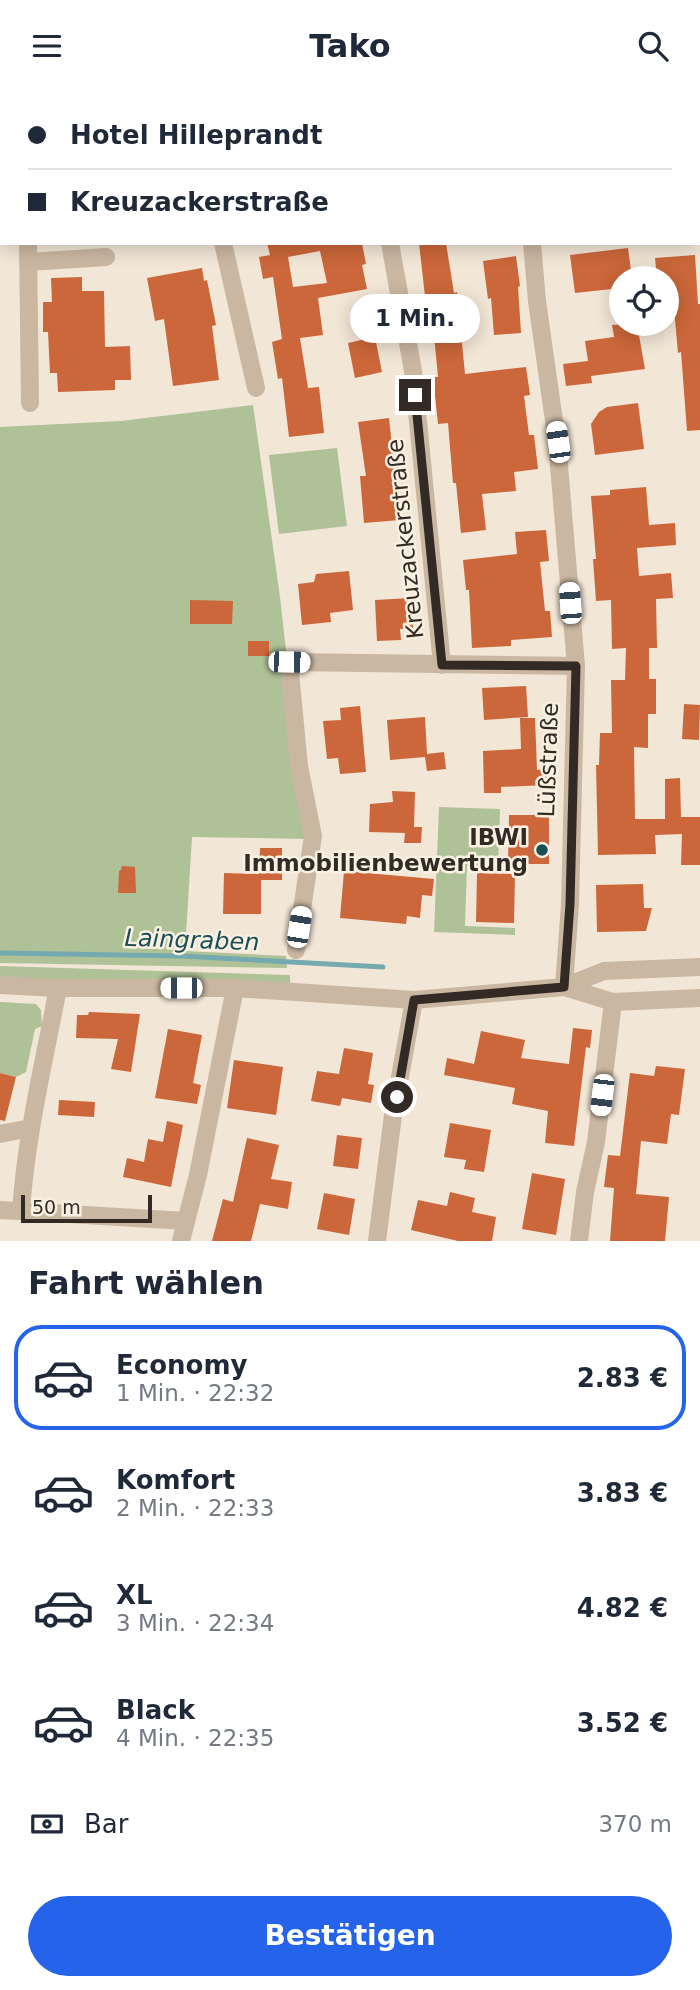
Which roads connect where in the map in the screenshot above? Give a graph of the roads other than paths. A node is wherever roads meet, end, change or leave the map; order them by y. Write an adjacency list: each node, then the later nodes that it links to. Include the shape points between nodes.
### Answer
1 (28, 245): 6 (street)
2 (223, 245): 7 (street)
3 (390, 245): 9 (street, Kreuzackerstraße, via 413,371)
4 (532, 245): 10 (street, Lüßstraße, via 558,442)
5 (106, 257): 6 (street)
6 (29, 262): 8 (street)
7 (256, 388)
8 (30, 403)
9 (442, 665): 10 (street, Kreuzackerstraße); 11 (street, Kreuzackerstraße, via 289,662 299,766 313,837)
10 (576, 666): 14 (street, Lüßstraße)
11 (296, 950)
12 (700, 967): 14 (street, via 604,971)
13 (0, 985): 15 (street)
14 (564, 987): 18 (street); 19 (street)
15 (58, 988): 16 (street); 20 (street)
16 (234, 988): 18 (street); 24 (street)
17 (700, 998): 19 (street)
18 (414, 1000): 26 (street)
19 (613, 1002): 27 (street)
20 (31, 1128): 21 (street); 23 (street)
21 (0, 1133)
22 (0, 1210): 23 (street)
23 (21, 1211): 24 (street)
24 (186, 1221): 25 (street)
25 (181, 1241)
26 (377, 1241)
27 (579, 1241)

